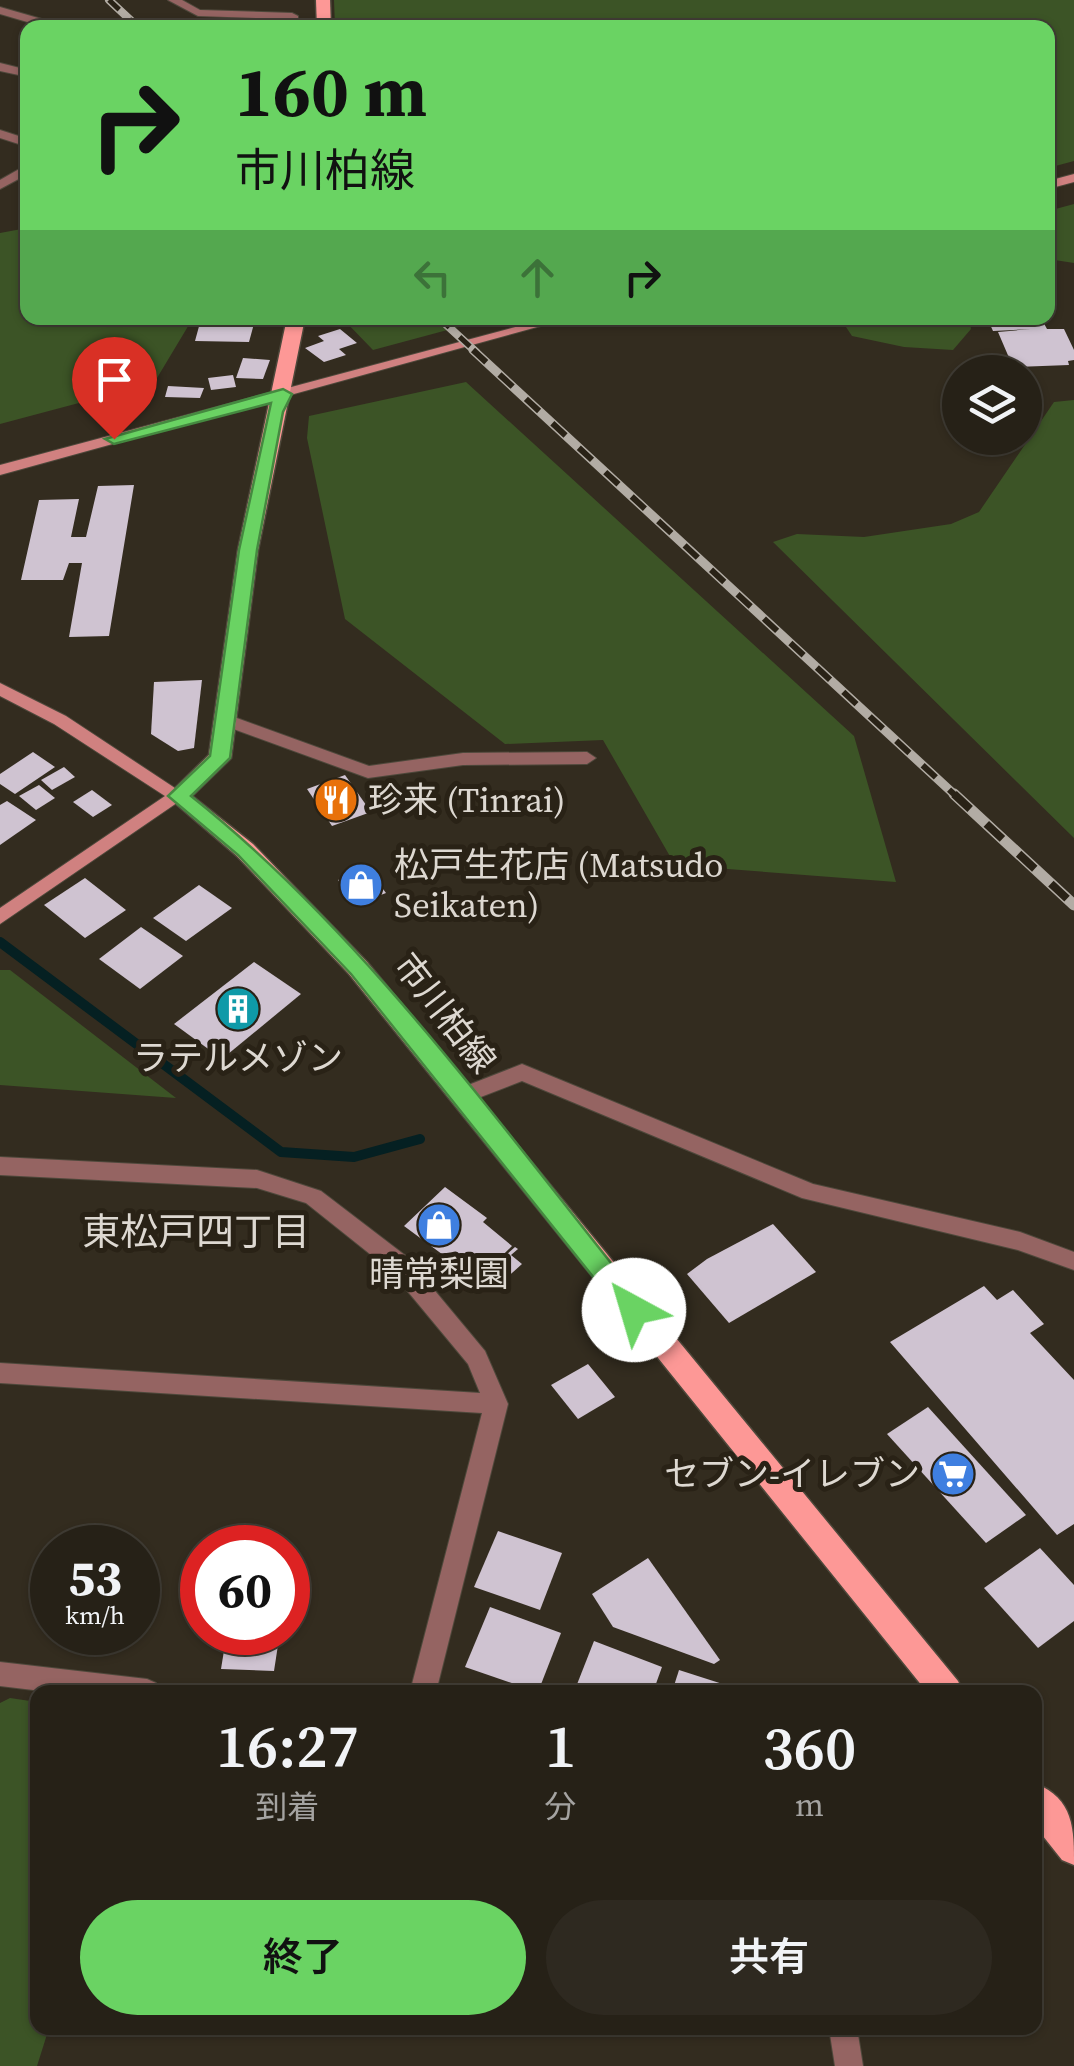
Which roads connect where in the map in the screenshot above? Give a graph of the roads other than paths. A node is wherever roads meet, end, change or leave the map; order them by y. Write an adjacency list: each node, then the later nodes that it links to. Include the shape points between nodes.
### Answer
1 (174, 0): 4 (street, via 198,12)
2 (0, 10): 3 (street)
3 (34, 20)
4 (273, 20)
5 (295, 325): 7 (main road)
6 (537, 325): 7 (street)
7 (283, 394): 8 (street); 10 (main road, via 248,550)
8 (0, 470)
9 (0, 688): 12 (street)
10 (223, 719): 11 (street, via 368,772 463,759); 12 (main road, via 220,758)
11 (587, 758)
12 (178, 796): 13 (street); 14 (main road, 市川柏線, via 245,850 358,968)
13 (4, 909)
14 (460, 1097): 16 (street, via 522,1072 810,1192 1020,1241); 22 (main road, 市川柏線)
15 (0, 1166): 18 (street, via 257,1180 313,1197 398,1263 477,1358)
16 (1074, 1261)
17 (0, 1373): 18 (street)
18 (496, 1404): 21 (street)
19 (0, 1674): 20 (street)
20 (90, 1685)
21 (425, 1685)
22 (941, 1685)
23 (1042, 1809): 24 (main road)
24 (1074, 1848)
25 (844, 2035): 26 (street)
26 (848, 2066)

